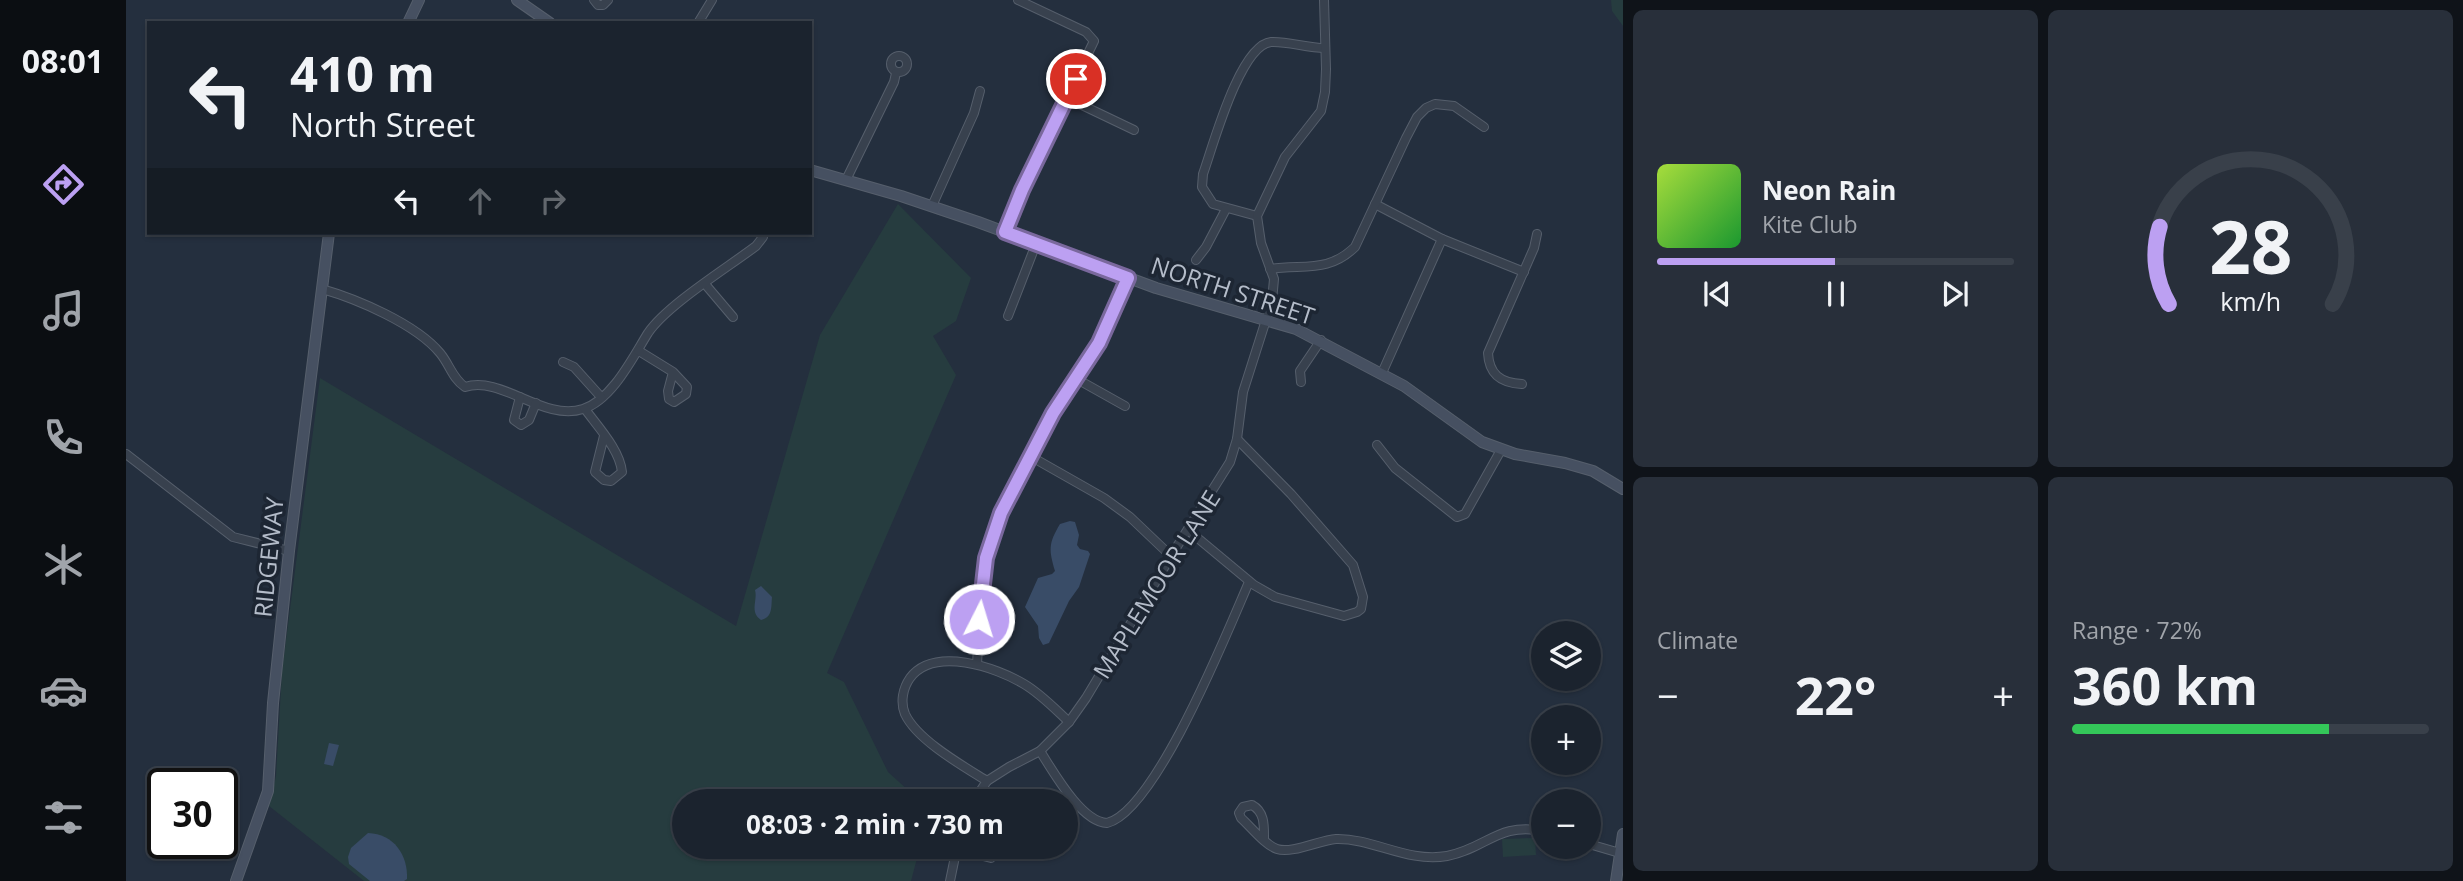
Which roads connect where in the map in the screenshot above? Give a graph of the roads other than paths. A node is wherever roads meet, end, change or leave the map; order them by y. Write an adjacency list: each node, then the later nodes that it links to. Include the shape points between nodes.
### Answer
1 (419, 0): 8 (main road)
2 (517, 0): 9 (main road)
3 (594, 0): 4 (street, via 598,5)
4 (608, 0)
5 (712, 0): 10 (street)
6 (1018, 0): 14 (street, via 1086,32 1094,41)
7 (1324, 0): 11 (street)
8 (409, 21)
9 (547, 21)
10 (699, 21)
11 (1325, 48): 21 (street, via 1271,42 1247,59 1203,174 1202,187 1213,204); 22 (street, via 1321,111 1285,157)
12 (896, 73): 18 (street)
13 (980, 91): 20 (street)
14 (1067, 98): 16 (street); 23 (street)
15 (1484, 127): 19 (street, via 1454,106 1426,108 1417,117)
16 (1134, 130)
17 (812, 171): 18 (main road, NORTH STREET)
18 (846, 180): 20 (main road, NORTH STREET)
19 (1376, 204): 27 (street); 30 (street, via 1355,247 1342,259 1328,265)
20 (932, 206): 23 (main road, NORTH STREET)
21 (1226, 209): 22 (street); 29 (street)
22 (1257, 216): 30 (street, MAPLEMOOR LANE)
23 (1005, 232): 28 (main road, NORTH STREET)
24 (1537, 234): 31 (street)
25 (329, 235): 34 (main road, RIDGEWAY)
26 (765, 235): 33 (street)
27 (1442, 239): 31 (street); 42 (street)
28 (1036, 244): 32 (main road, NORTH STREET); 35 (street)
29 (1196, 260)
30 (1270, 269): 37 (street, MAPLEMOOR LANE, via 1274,279)
31 (1524, 272): 45 (street, via 1488,352 1496,377)
32 (1128, 278): 37 (main road, NORTH STREET); 43 (street, via 1099,343)
33 (705, 284): 36 (street); 39 (street, via 660,318)
34 (322, 289): 46 (street, via 381,311 426,340 440,352 452,373 470,385); 59 (main road, RIDGEWAY)
35 (1007, 316)
36 (733, 317)
37 (1267, 319): 38 (main road, NORTH STREET); 52 (street, MAPLEMOOR LANE, via 1243,391)
38 (1321, 340): 42 (main road, NORTH STREET); 44 (street, via 1300,371)
39 (639, 351): 41 (street); 47 (street)
40 (563, 362): 47 (street, via 574,367)
41 (673, 372)
42 (1381, 373): 54 (main road, NORTH STREET, via 1463,430)
43 (1075, 378): 49 (street); 56 (street)
44 (1301, 382)
45 (1522, 384)
46 (520, 397): 48 (street); 48 (street, via 514,420 521,425 529,420)
47 (601, 397): 50 (street)
48 (536, 403): 50 (street, via 558,411)
49 (1125, 406)
50 (585, 408): 51 (street)
51 (604, 436): 51 (street, via 621,462 622,472 611,481 595,472)
52 (1237, 439): 58 (street, MAPLEMOOR LANE, via 1225,473); 61 (street, via 1353,565 1363,604 1350,615 1334,614 1275,597)
53 (1377, 445): 54 (street, via 1395,468 1457,517 1465,514)
54 (1501, 450): 57 (main road, NORTH STREET, via 1593,471)
55 (126, 454): 59 (street, via 233,537)
56 (1030, 456): 60 (street, via 1104,498); 62 (street, via 1001,513 986,558)
57 (1623, 489)
58 (1188, 530): 60 (street, MAPLEMOOR LANE); 61 (street)
59 (289, 551): 73 (main road, RIDGEWAY, via 268,790)
60 (1171, 556): 63 (street, MAPLEMOOR LANE)
61 (1249, 582): 64 (street, via 1164,760 1120,816 1107,823 1094,820 1068,793)
62 (977, 664): 63 (street, via 1024,684); 65 (street, via 937,662 923,667 904,689 903,706 916,728 946,755)
63 (1069, 722): 64 (street, MAPLEMOOR LANE)
64 (1040, 751): 65 (street, MAPLEMOOR LANE)
65 (987, 781): 66 (street, MAPLEMOOR LANE)
66 (981, 789)
67 (1531, 829): 69 (street, via 1513,829 1449,856 1433,857 1336,839 1282,850)
68 (1623, 834): 71 (main road)
69 (1264, 839): 69 (street, via 1261,813 1247,805 1239,813)
70 (1601, 847): 71 (street)
71 (1622, 853): 75 (main road)
72 (954, 859): 74 (street)
73 (239, 880)
74 (950, 881)
75 (1616, 881)

